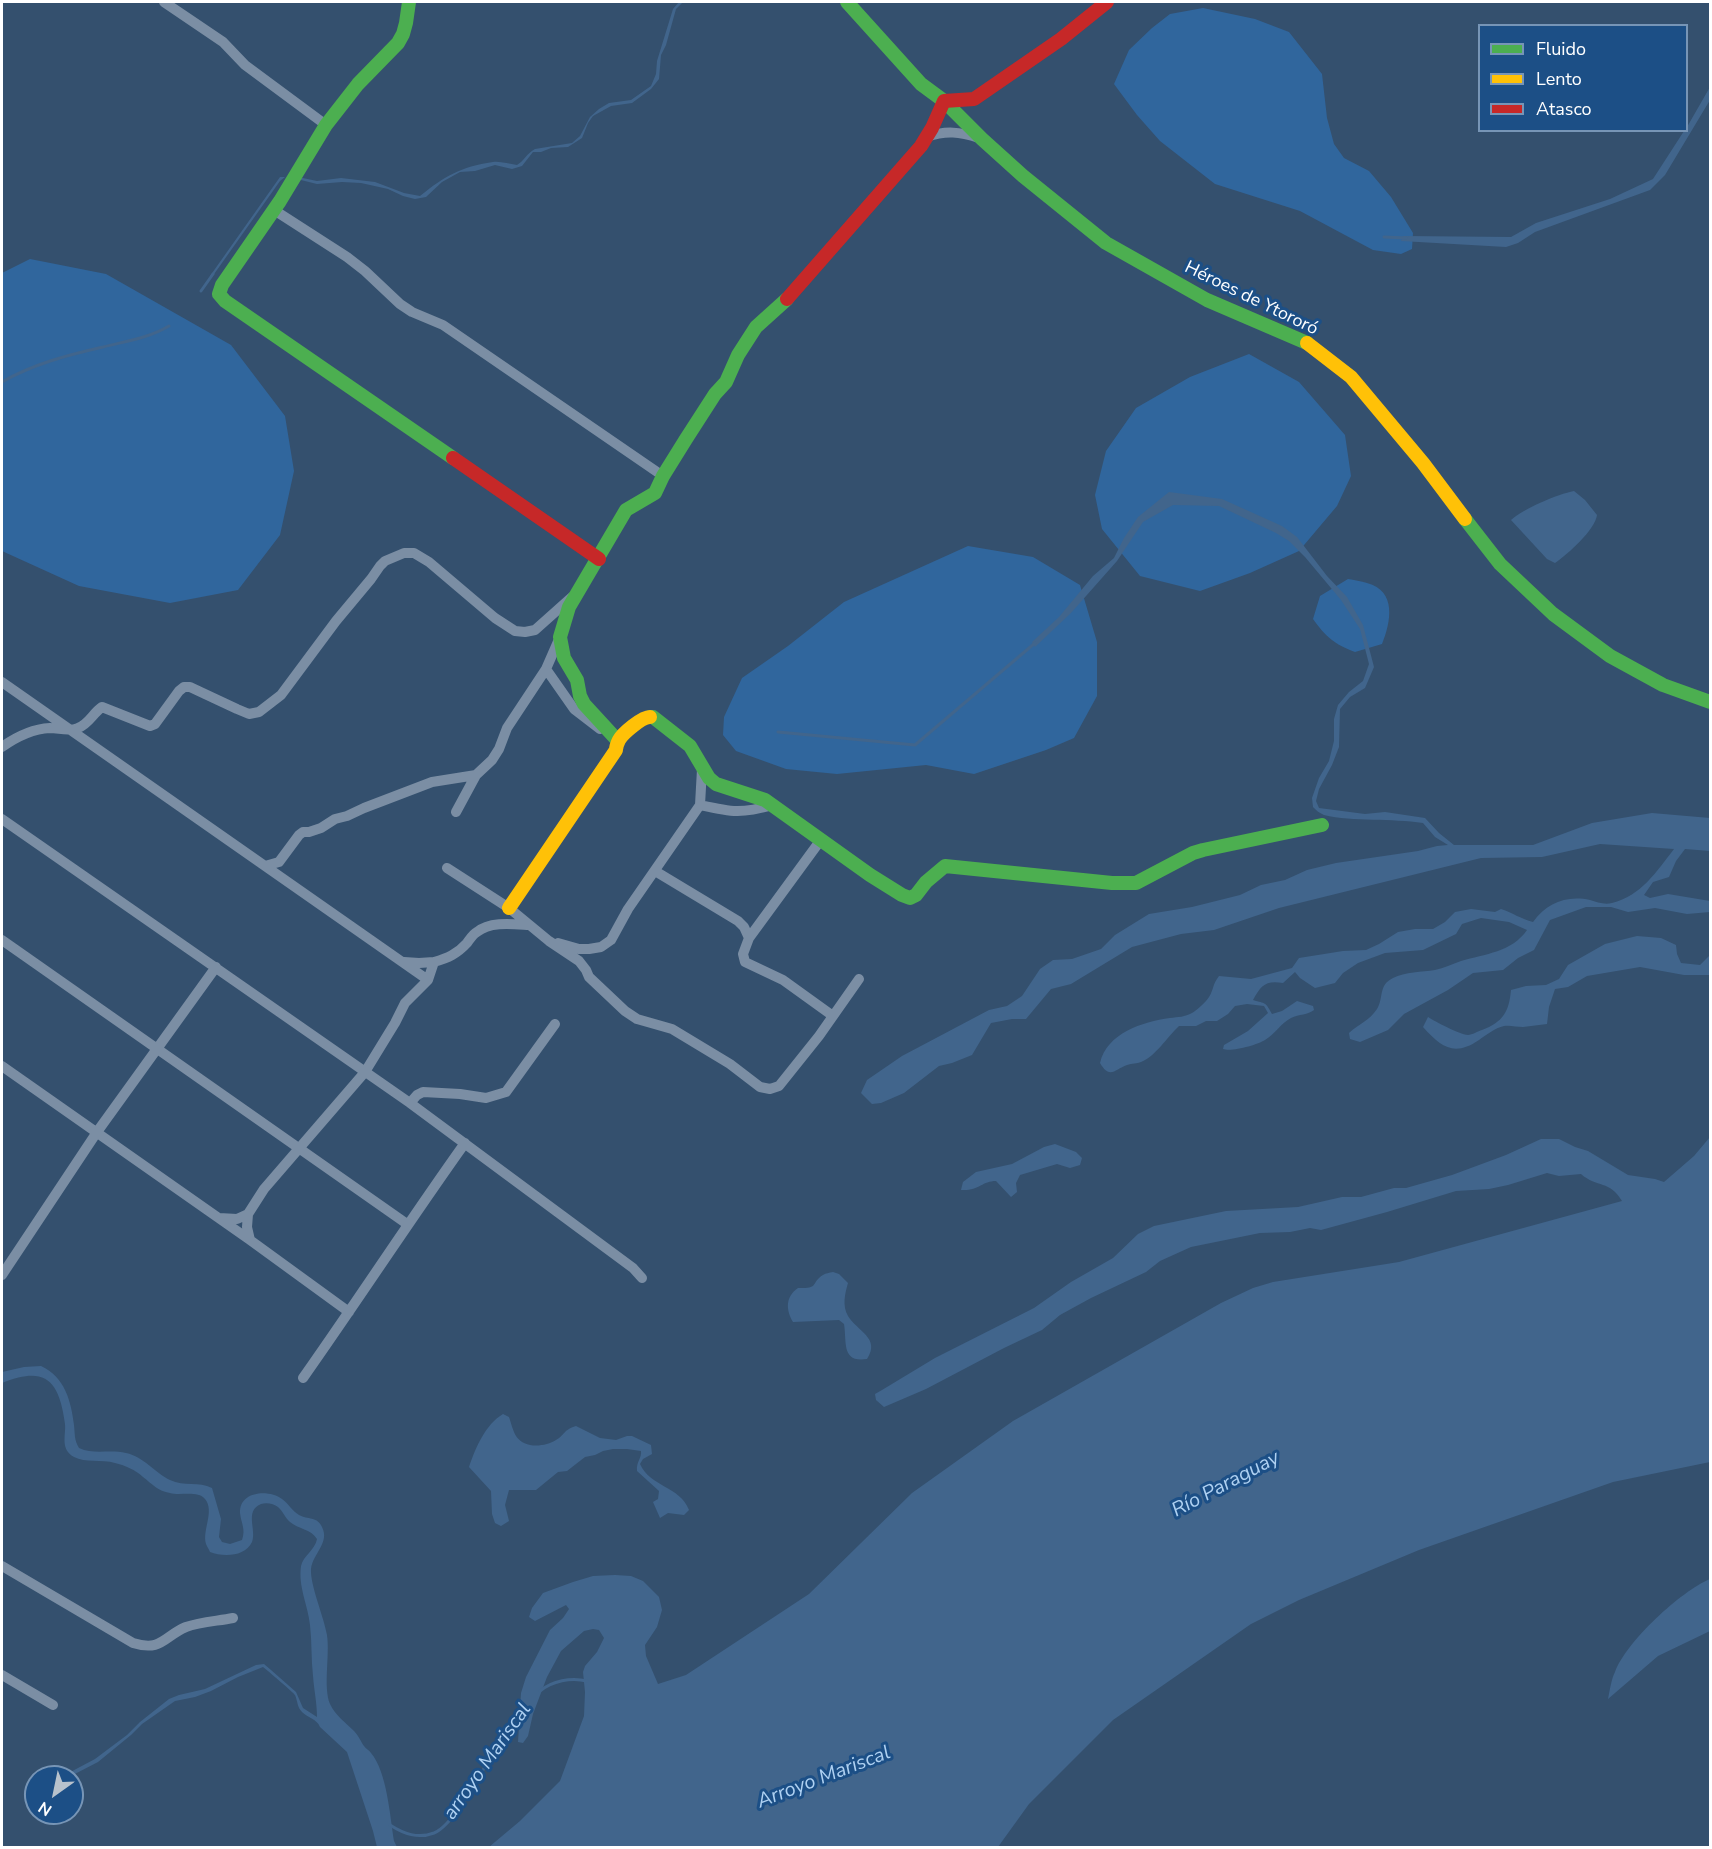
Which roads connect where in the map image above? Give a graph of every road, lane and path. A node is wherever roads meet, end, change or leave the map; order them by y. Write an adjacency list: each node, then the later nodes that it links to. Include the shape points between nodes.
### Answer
1 (164, 2): 6 (street, via 223,42 245,65)
2 (409, 2): 6 (street, via 398,44)
3 (847, 2): 5 (street, Héroes de Ytororó, via 921,84)
4 (1107, 2): 5 (street, via 974,99)
5 (944, 101): 7 (street); 8 (street, Héroes de Ytororó)
6 (326, 124): 9 (street)
7 (927, 137): 8 (street, via 953,132); 10 (street, via 786,300 756,327 726,382)
8 (982, 140): 16 (street, Héroes de Ytororó, via 1106,243 1207,300 1309,344 1351,377 1500,564 1553,614 1611,656 1663,685)
9 (274, 210): 10 (street, via 347,257 400,304 443,325); 11 (street, via 222,285 219,294 225,302)
10 (663, 476): 11 (street, via 655,493 626,510)
11 (599, 559): 12 (street)
12 (576, 594): 13 (street); 17 (street, via 535,630 515,631 429,562 414,553 404,553 380,566 281,695 259,712 249,714 184,687 150,726 102,707 83,726)
13 (560, 637): 14 (street); 18 (street, via 560,647 578,680 584,704)
14 (546, 669): 18 (street, via 574,709); 21 (street, via 507,728 492,760)
15 (2, 682): 17 (street)
16 (1710, 702)
17 (72, 730): 19 (street, via 37,730); 28 (street)
18 (618, 741): 20 (street, via 639,721 653,717 685,741); 31 (street, via 616,750)
19 (2, 747)
20 (702, 764): 22 (street); 23 (street, via 716,784)
21 (476, 775): 24 (street); 28 (street, via 432,782 303,832 279,862)
22 (700, 805): 23 (street, via 746,812); 30 (street)
23 (773, 805): 27 (street)
24 (456, 812)
25 (2, 819): 38 (street)
26 (1322, 825): 27 (street, via 1193,853 1136,883 945,866 910,898)
27 (820, 841): 33 (street)
28 (265, 866): 36 (street)
29 (447, 868): 31 (street)
30 (655, 871): 33 (street, via 738,921); 35 (street, via 611,940 601,947 579,949)
31 (509, 908): 32 (street)
32 (529, 925): 35 (street); 37 (street, via 486,927 453,956)
33 (749, 938): 41 (street, via 743,954 745,962 783,980)
34 (2, 940): 43 (street)
35 (549, 941): 41 (street, via 579,961 589,977 625,1011 672,1029 760,1087 779,1086)
36 (402, 962): 37 (street); 40 (street)
37 (434, 962): 40 (street)
38 (216, 967): 43 (street); 45 (street)
39 (860, 979): 41 (street)
40 (428, 980): 45 (street, via 405,1003)
41 (833, 1016)
42 (555, 1023): 46 (street, via 506,1092 486,1098 423,1092)
43 (156, 1048): 47 (street); 49 (street)
44 (2, 1066): 47 (street)
45 (365, 1072): 46 (street); 49 (street)
46 (410, 1103): 48 (street)
47 (97, 1132): 51 (street); 54 (street)
48 (465, 1143): 52 (street); 55 (street)
49 (298, 1148): 50 (street); 52 (street)
50 (248, 1214): 51 (street, via 242,1218); 53 (street)
51 (218, 1218): 53 (street)
52 (407, 1224): 56 (street)
53 (250, 1240): 56 (street)
54 (2, 1275)
55 (642, 1278)
56 (350, 1312): 57 (street)
57 (303, 1378)
58 (2, 1566): 59 (street, via 142,1646 164,1642 189,1626)
59 (234, 1618)
60 (2, 1675): 61 (street)
61 (53, 1705)

